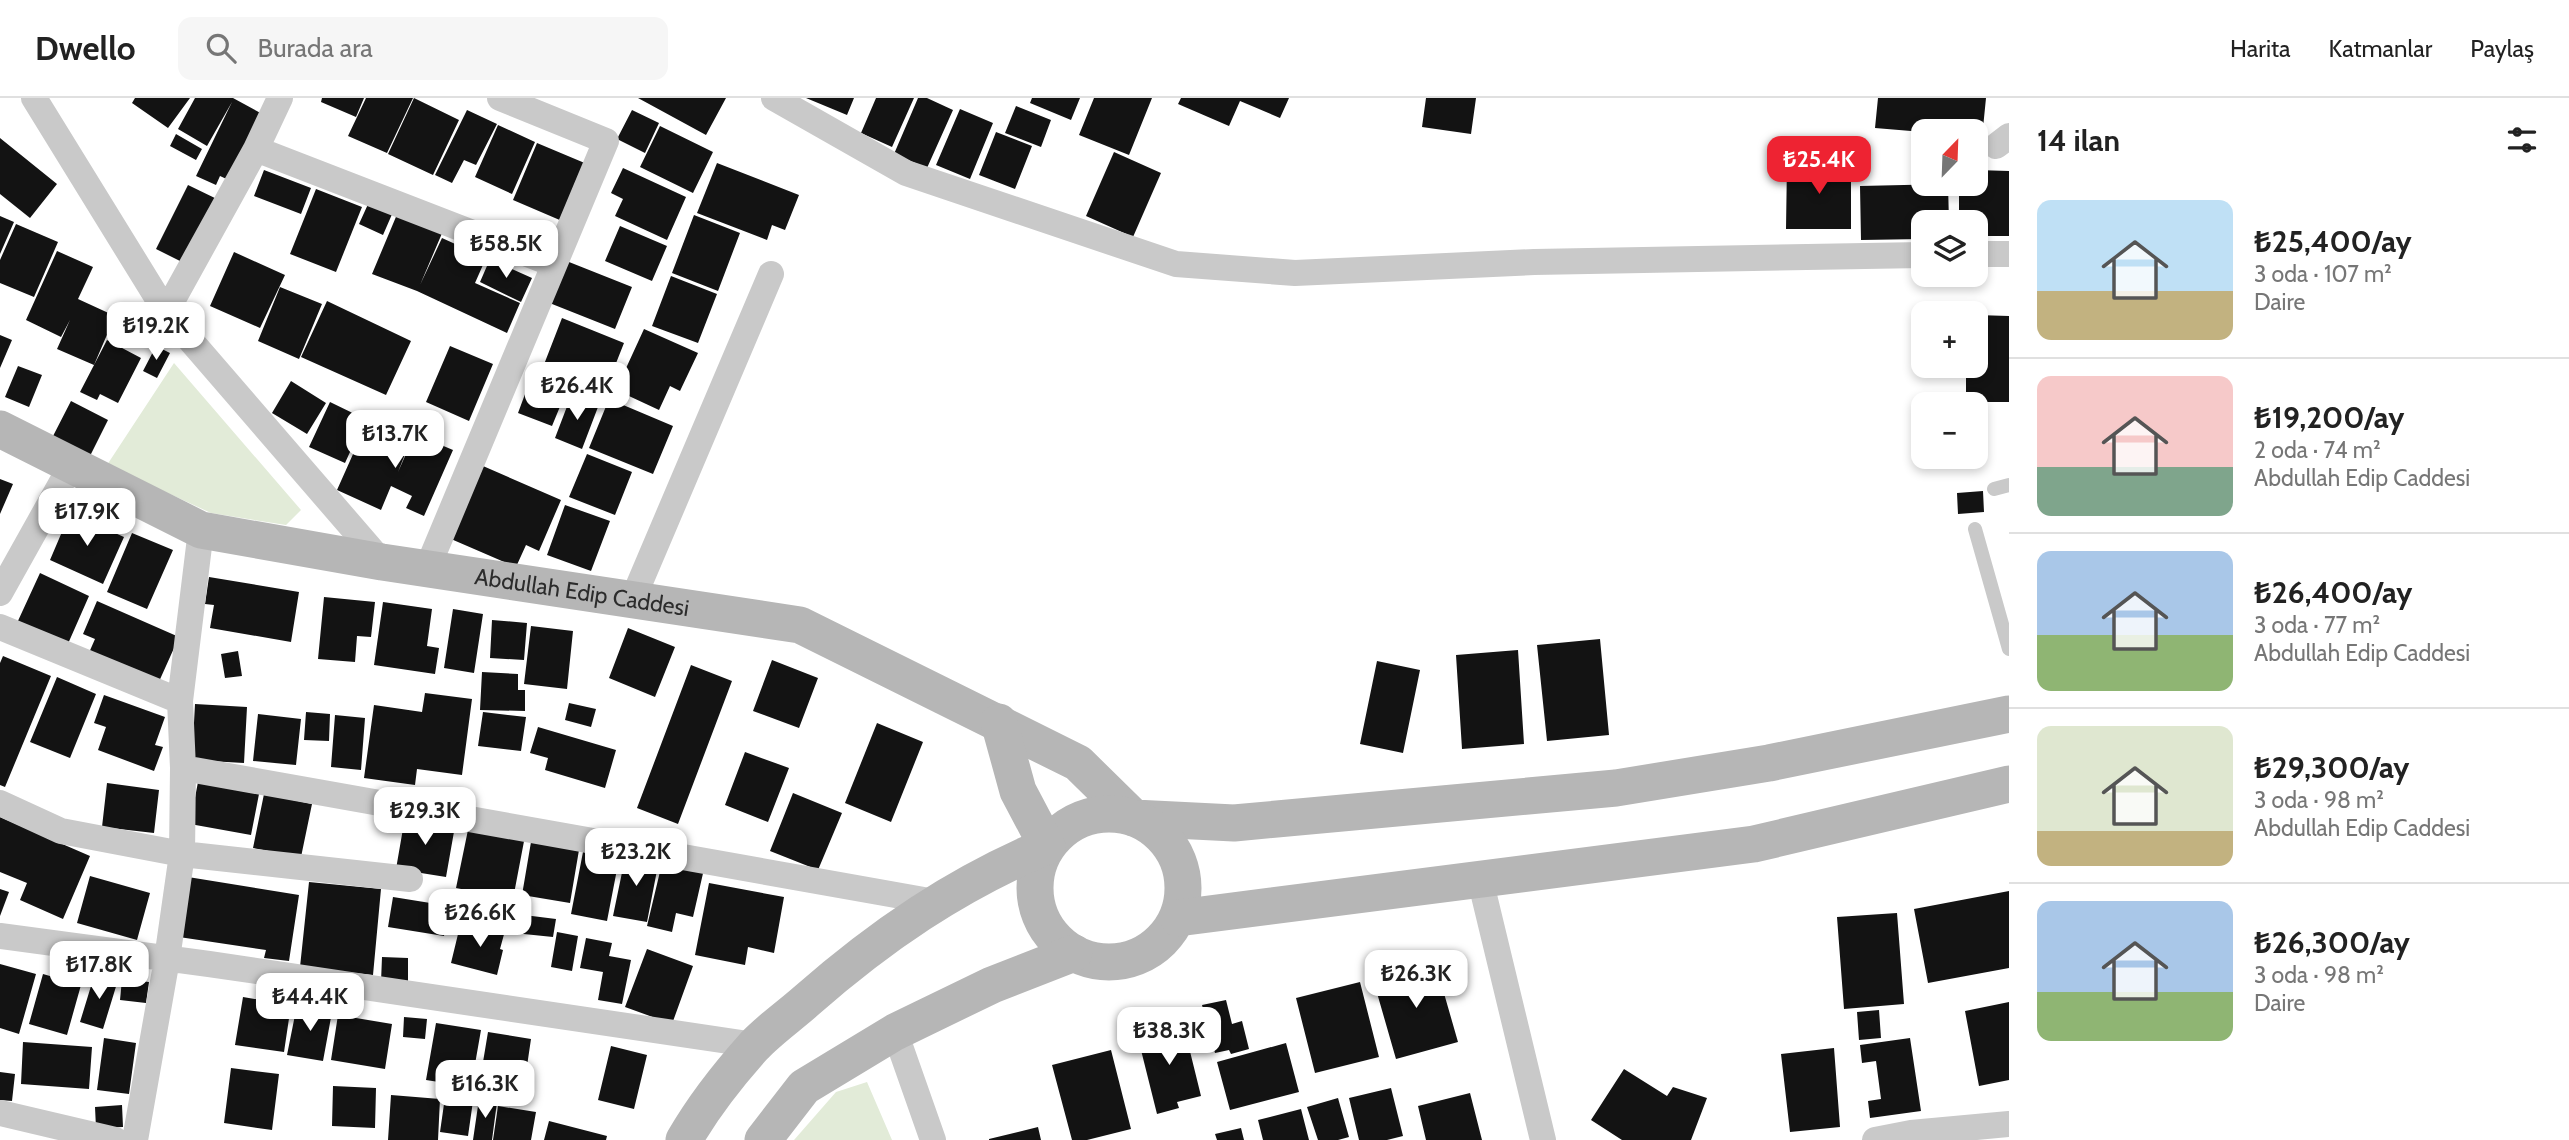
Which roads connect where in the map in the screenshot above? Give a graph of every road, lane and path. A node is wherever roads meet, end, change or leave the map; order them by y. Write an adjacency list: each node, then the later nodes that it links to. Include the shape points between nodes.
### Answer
1 (34, 98): 11 (street)
2 (281, 98): 5 (street)
3 (500, 98): 9 (street, via 606,141)
4 (774, 98): 8 (street, via 906,173 1176,264 1295,273 1534,262)
5 (256, 149): 9 (street); 11 (street)
6 (1988, 254): 7 (street)
7 (2009, 254)
8 (1911, 255)
9 (553, 264): 19 (street)
10 (771, 274): 21 (street)
11 (166, 312): 18 (street)
12 (0, 429): 13 (main road, Abdullah Edip Caddesi)
13 (72, 464): 17 (main road, Abdullah Edip Caddesi); 20 (street)
14 (2009, 485): 15 (lane)
15 (1994, 489)
16 (1975, 528): 23 (lane)
17 (201, 530): 18 (main road, Abdullah Edip Caddesi); 24 (street)
18 (382, 562): 19 (main road, Abdullah Edip Caddesi)
19 (426, 569): 21 (main road, Abdullah Edip Caddesi)
20 (0, 593)
21 (632, 601): 26 (main road, Abdullah Edip Caddesi, via 800,625)
22 (0, 627): 24 (street)
23 (2009, 649)
24 (180, 701): 27 (street)
25 (2009, 714): 30 (main road, via 1769,763 1616,788 1234,823)
26 (999, 722): 30 (main road, Abdullah Edip Caddesi, via 1078,763); 31 (main road, via 1018,791)
27 (183, 768): 32 (street); 35 (street)
28 (2009, 784): 34 (main road, via 1754,844)
29 (0, 803): 32 (street, via 61,831)
30 (1135, 818): 31 (main road, via 1111,813 1087,817 1065,828); 36 (main road, via 1156,830 1172,848 1182,870)
31 (1047, 846): 35 (main road); 38 (main road, via 1037,868 1035,893 1041,917 1054,938)
32 (182, 853): 33 (street); 39 (street)
33 (410, 879)
34 (1480, 879): 36 (main road); 49 (street)
35 (935, 902): 41 (main road, via 850,962)
36 (1178, 918): 38 (main road, via 1164,938 1145,953 1122,961 1097,961)
37 (0, 936): 39 (street)
38 (1073, 953): 40 (main road, via 992,985)
39 (167, 959): 41 (street); 45 (street)
40 (895, 1032): 47 (main road, via 804,1087); 48 (street)
41 (755, 1045): 46 (main road)
42 (0, 1113): 44 (street)
43 (2009, 1124): 50 (street)
44 (115, 1140)
45 (135, 1140)
46 (684, 1140)
47 (763, 1140)
48 (933, 1140)
49 (1543, 1140)
50 (1875, 1140)

